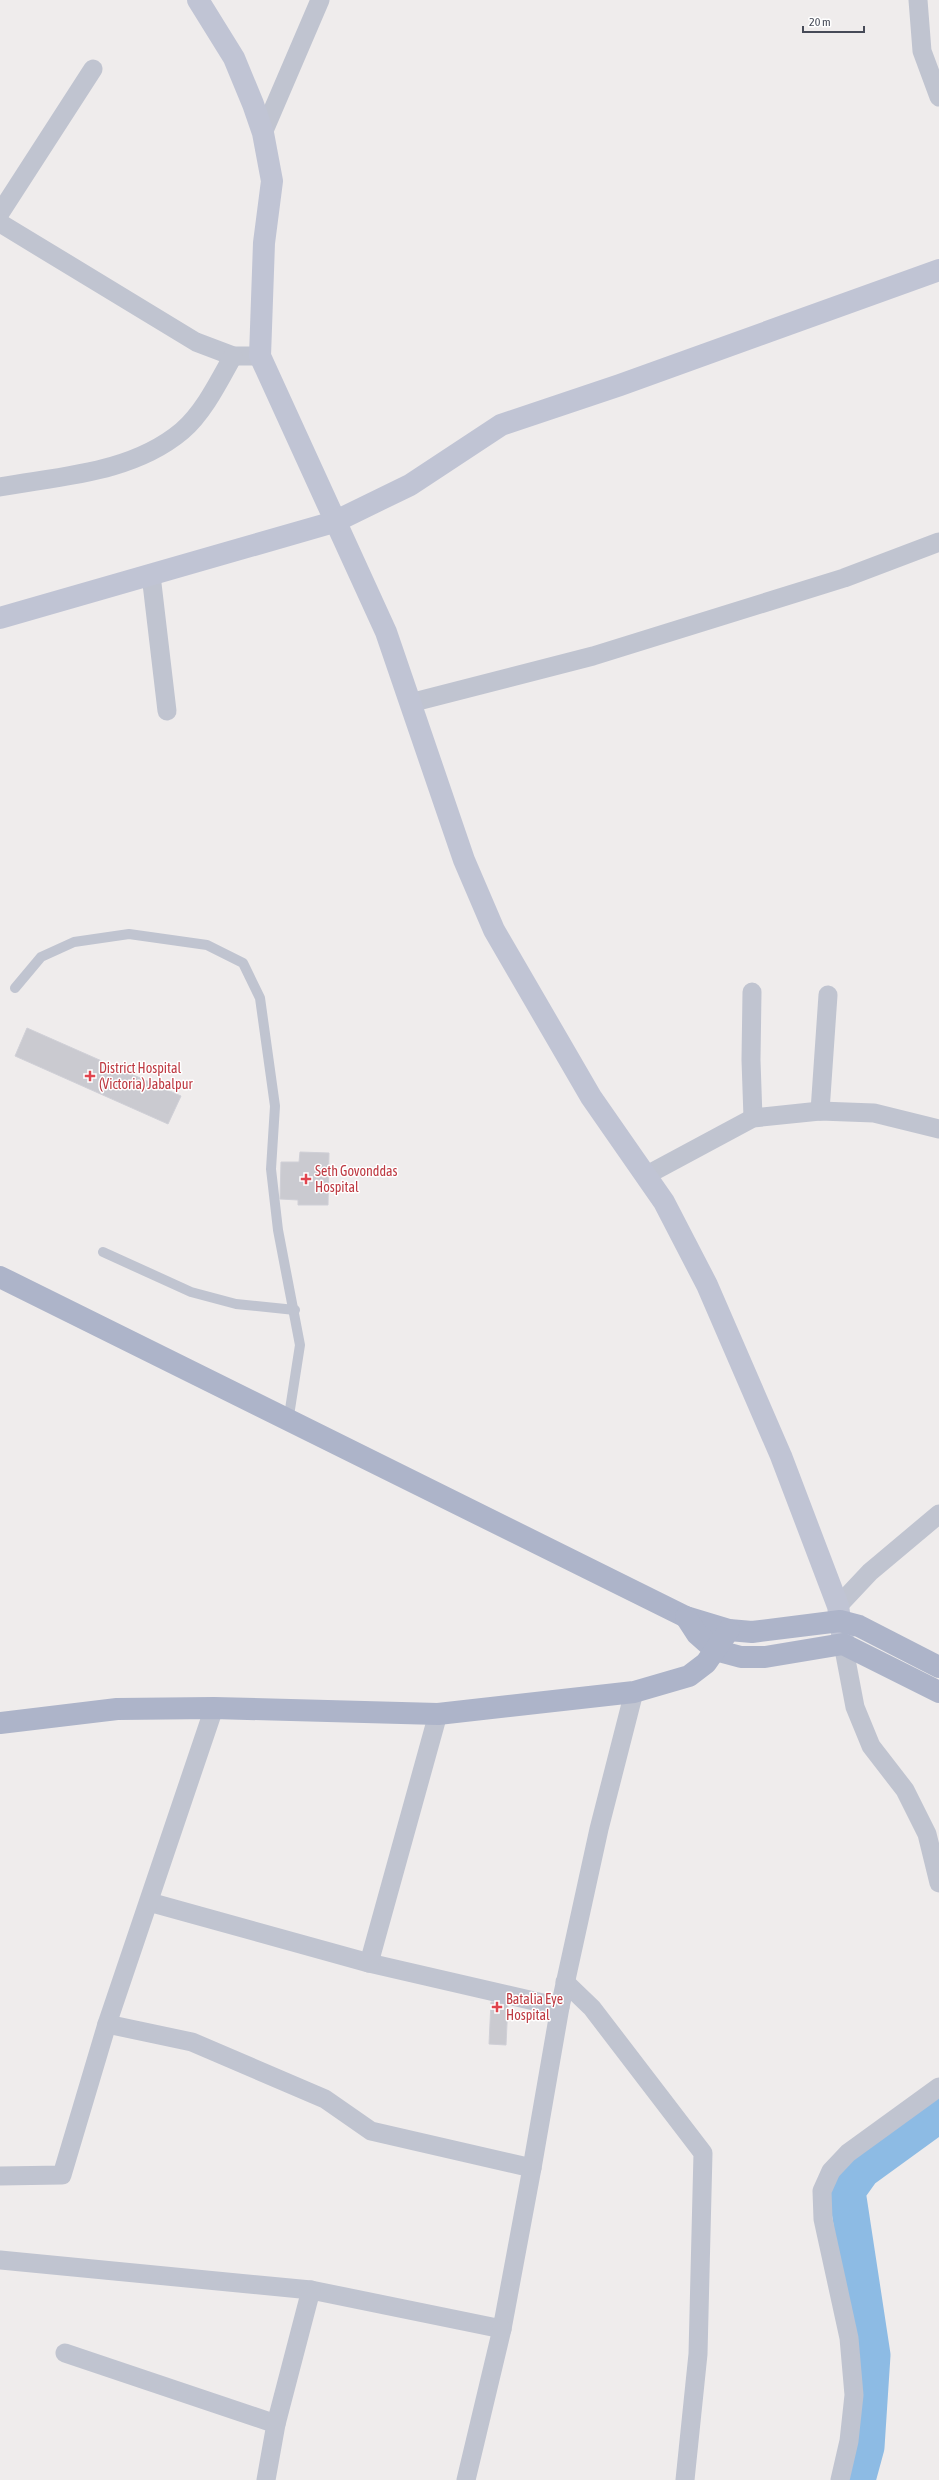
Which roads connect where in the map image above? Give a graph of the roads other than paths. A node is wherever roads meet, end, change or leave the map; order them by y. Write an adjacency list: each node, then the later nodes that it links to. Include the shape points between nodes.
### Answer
1 (198, 0): 6 (street, via 234,58)
2 (320, 0): 6 (street)
3 (918, 0): 5 (street, via 922,51)
4 (93, 69): 7 (street)
5 (939, 97)
6 (263, 133): 11 (street, via 272,181 264,243)
7 (0, 213)
8 (0, 223): 10 (street, via 196,342)
9 (939, 270): 13 (street, via 501,425 410,485)
10 (233, 356): 11 (street); 12 (street, via 214,392 182,430 154,451 126,462)
11 (260, 356): 13 (street)
12 (0, 487)
13 (334, 522): 15 (street); 17 (street, via 386,632)
14 (939, 542): 17 (street, via 844,578 601,654)
15 (151, 575): 16 (street); 18 (street)
16 (0, 618)
17 (410, 703): 25 (street, via 464,860 494,930 591,1097)
18 (166, 711)
19 (16, 988): 28 (lane, via 41,958 54,951 74,942 129,934 207,945 243,963 260,998 275,1106 271,1169 278,1230)
20 (752, 992): 23 (street)
21 (828, 995): 22 (street)
22 (820, 1111): 23 (street); 24 (street, via 874,1113)
23 (753, 1118): 25 (street)
24 (939, 1129)
25 (645, 1176): 31 (street, via 664,1202 708,1285 781,1456)
26 (103, 1252): 28 (lane, via 191,1292 236,1304)
27 (0, 1277): 29 (main road)
28 (295, 1310): 29 (lane, via 300,1345)
29 (288, 1422): 32 (main road)
30 (939, 1514): 31 (street, via 870,1572)
31 (839, 1614): 33 (main road, via 752,1632); 34 (street); 36 (main road)
32 (686, 1617): 33 (main road); 35 (main road, via 697,1634)
33 (729, 1630): 35 (main road)
34 (844, 1644): 35 (main road, via 765,1657 741,1657); 38 (main road); 42 (street, via 855,1707 871,1746 905,1790 928,1834)
35 (715, 1650): 37 (main road, via 706,1663 689,1676)
36 (939, 1667)
37 (634, 1692): 40 (main road); 45 (street, via 599,1829)
38 (939, 1692)
39 (214, 1708): 40 (main road); 41 (main road, via 117,1709); 43 (street)
40 (438, 1714): 44 (street)
41 (0, 1723)
42 (939, 1883)
43 (149, 1902): 44 (street); 47 (street)
44 (369, 1963): 46 (street)
45 (566, 1982): 46 (street); 58 (street, via 592,2008 703,2153 698,2354)
46 (560, 2007): 49 (street)
47 (107, 2024): 49 (street, via 192,2042 325,2099 371,2131); 50 (street, via 62,2175)
48 (939, 2086): 59 (street, via 848,2153 831,2171 822,2191 823,2219 849,2338 854,2395 849,2442)
49 (532, 2168): 53 (street)
50 (0, 2176)
51 (0, 2260): 52 (street)
52 (311, 2290): 53 (street); 55 (street)
53 (502, 2329): 57 (street)
54 (65, 2353): 55 (street)
55 (276, 2424): 56 (street)
56 (266, 2480)
57 (466, 2480)
58 (685, 2480)
59 (840, 2480)

